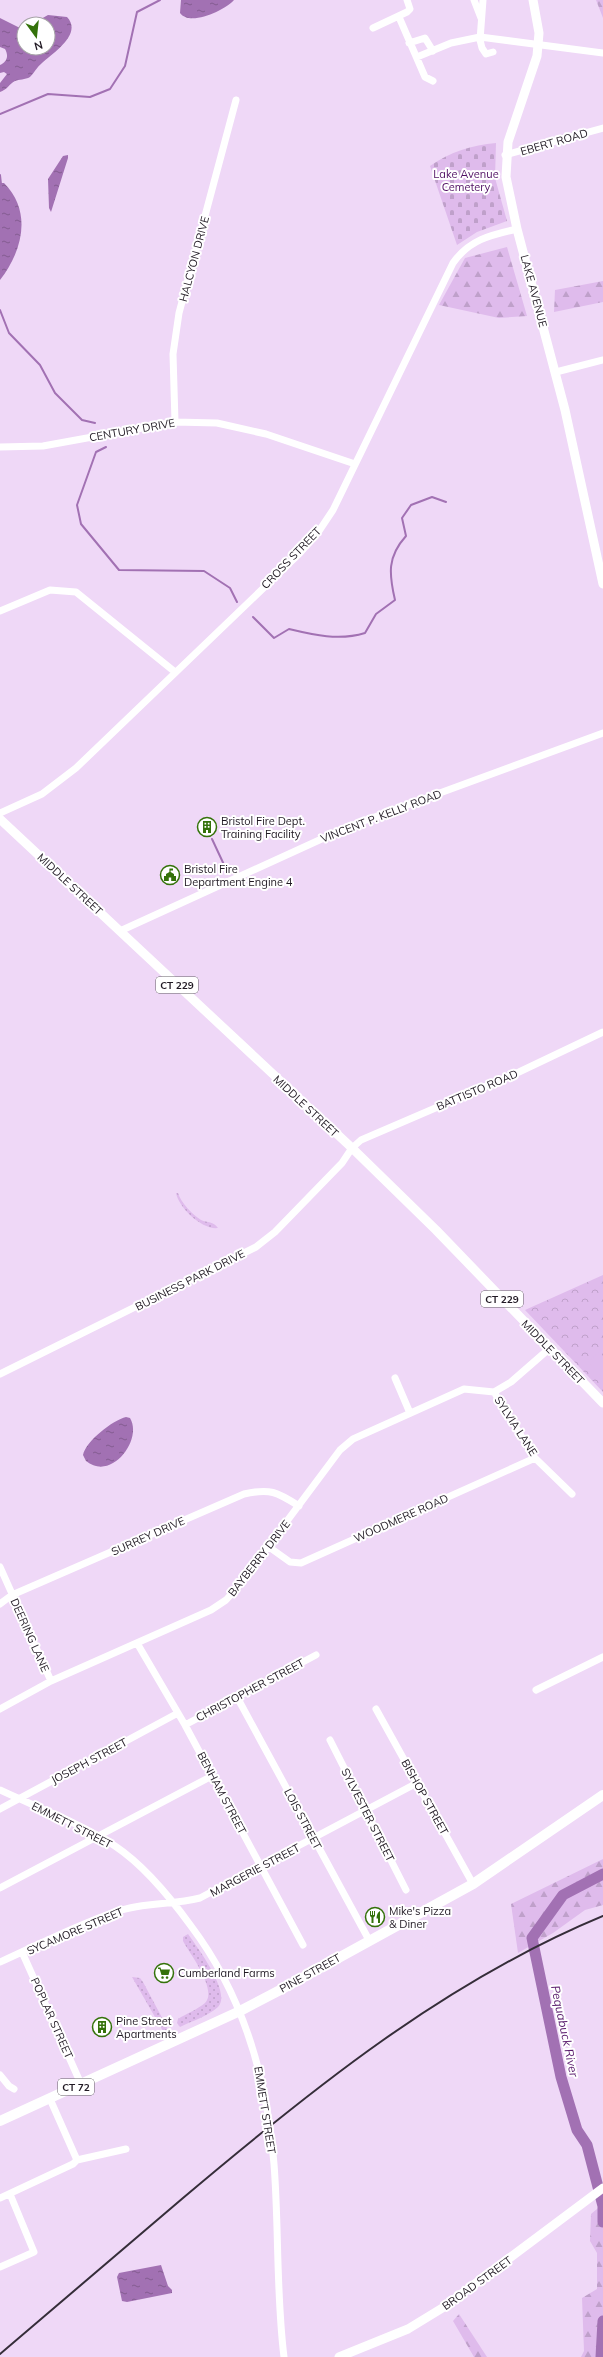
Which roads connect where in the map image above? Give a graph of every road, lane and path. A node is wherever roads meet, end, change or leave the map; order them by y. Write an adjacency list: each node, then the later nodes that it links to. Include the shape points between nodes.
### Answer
1 (407, 0): 5 (street, via 410,11)
2 (474, 0): 6 (street)
3 (483, 0): 6 (street)
4 (533, 0): 10 (main road, LAKE AVENUE, via 538,24)
5 (399, 17): 7 (street); 9 (street)
6 (481, 18): 8 (street)
7 (373, 28)
8 (480, 37): 10 (street); 11 (street, via 451,43); 12 (street, via 484,53)
9 (409, 43): 11 (street, via 425,38); 14 (street)
10 (538, 43): 13 (street); 18 (main road, LAKE AVENUE, via 532,74)
11 (433, 51): 14 (street)
12 (493, 52)
13 (603, 53)
14 (417, 57): 15 (street, via 425,77)
15 (432, 80)
16 (236, 100): 22 (street, HALCYON DRIVE, via 179,313 173,354)
17 (603, 128): 18 (street, EBERT ROAD)
18 (505, 155): 19 (main road, LAKE AVENUE, via 507,186)
19 (517, 229): 21 (main road, LAKE AVENUE); 24 (street, CROSS STREET, via 476,241 459,254)
20 (603, 360): 21 (street)
21 (556, 372): 25 (main road, LAKE AVENUE)
22 (175, 422): 23 (street, CENTURY DRIVE, via 43,446); 24 (street, CENTURY DRIVE, via 218,423 266,434)
23 (0, 447)
24 (355, 464): 27 (street, CROSS STREET, via 333,510 300,553)
25 (603, 584)
26 (0, 611): 27 (street, via 50,590 76,592)
27 (175, 672): 29 (street, CROSS STREET, via 76,768 42,794)
28 (603, 733): 31 (street, VINCENT P. KELLY ROAD, via 350,826)
29 (0, 812)
30 (0, 819): 31 (main road, MIDDLE STREET / CT 229)
31 (120, 931): 33 (main road, MIDDLE STREET / CT 229)
32 (603, 1032): 33 (street, BATTISTO ROAD, via 519,1072 361,1140)
33 (352, 1148): 34 (main road, MIDDLE STREET / CT 229, via 436,1230); 35 (street, BUSINESS PARK DRIVE, via 342,1163 275,1232 256,1247)
34 (550, 1348): 37 (street, via 511,1382); 38 (main road, MIDDLE STREET / CT 229)
35 (0, 1374)
36 (395, 1378): 39 (street)
37 (494, 1392): 39 (street, BAYBERRY DRIVE, via 464,1389); 40 (street, SYLVIA LANE)
38 (603, 1403)
39 (410, 1413): 42 (street, BAYBERRY DRIVE, via 353,1438 340,1450)
40 (535, 1458): 41 (street, SYLVIA LANE); 43 (street, WOODMERE ROAD, via 301,1563 290,1562)
41 (572, 1494)
42 (299, 1506): 43 (street, BAYBERRY DRIVE); 45 (street, SURREY DRIVE, via 272,1490 244,1494)
43 (269, 1547): 47 (street, BAYBERRY DRIVE, via 226,1600 211,1610)
44 (0, 1567): 45 (street, DEERING LANE)
45 (12, 1595): 46 (street, SURREY DRIVE); 50 (street, DEERING LANE)
46 (0, 1604)
47 (137, 1643): 50 (street, BAYBERRY DRIVE); 55 (street, BENHAM STREET)
48 (316, 1655): 52 (street, CHRISTOPHER STREET)
49 (603, 1657): 51 (street)
50 (51, 1681): 53 (street, BAYBERRY DRIVE)
51 (536, 1690)
52 (237, 1697): 56 (street, CHRISTOPHER STREET); 66 (street, LOIS STREET)
53 (0, 1709)
54 (376, 1709): 59 (street, BISHOP STREET)
55 (178, 1713): 56 (street, BENHAM STREET); 62 (street, JOSEPH STREET)
56 (185, 1725): 58 (street, BENHAM STREET)
57 (330, 1740): 64 (street, SYLVESTER STREET)
58 (212, 1776): 65 (street); 67 (street, BENHAM STREET)
59 (417, 1783): 64 (street, MARGERIE STREET); 68 (street, BISHOP STREET)
60 (0, 1790): 62 (street, EMMETT STREET)
61 (603, 1795): 68 (highway, PINE STREET / CT 72)
62 (18, 1799): 63 (street, JOSEPH STREET); 65 (street, EMMETT STREET)
63 (0, 1809)
64 (366, 1811): 66 (street, MARGERIE STREET); 70 (street, SYLVESTER STREET)
65 (98, 1836): 69 (street); 71 (street, EMMETT STREET, via 128,1856)
66 (314, 1838): 67 (street, MARGERIE STREET); 72 (street, LOIS STREET)
67 (262, 1867): 71 (street, MARGERIE STREET, via 200,1898); 73 (street, BENHAM STREET)
68 (473, 1884): 72 (highway, PINE STREET / CT 72)
69 (0, 1888)
70 (406, 1890)
71 (175, 1904): 74 (street, SYCAMORE STREET, via 142,1905 118,1911); 76 (street, EMMETT STREET, via 221,1969)
72 (370, 1940): 76 (highway, PINE STREET / CT 72)
73 (303, 1944)
74 (22, 1952): 75 (street, SYCAMORE STREET); 78 (street, POPLAR STREET)
75 (0, 1962)
76 (240, 2011): 78 (highway, PINE STREET / CT 72); 88 (street, EMMETT STREET, via 260,2069 269,2117 274,2164)
77 (0, 2075): 79 (street)
78 (81, 2084): 80 (highway, PINE STREET / CT 72)
79 (14, 2089)
80 (50, 2099): 81 (highway, PINE STREET / CT 72); 83 (street)
81 (0, 2121)
82 (126, 2149): 83 (street)
83 (77, 2160): 85 (street)
84 (603, 2188): 89 (main road, BROAD STREET, via 444,2307 408,2329)
85 (10, 2194): 86 (street); 87 (street, via 34,2252)
86 (0, 2198)
87 (0, 2267)
88 (284, 2357)
89 (339, 2357)

